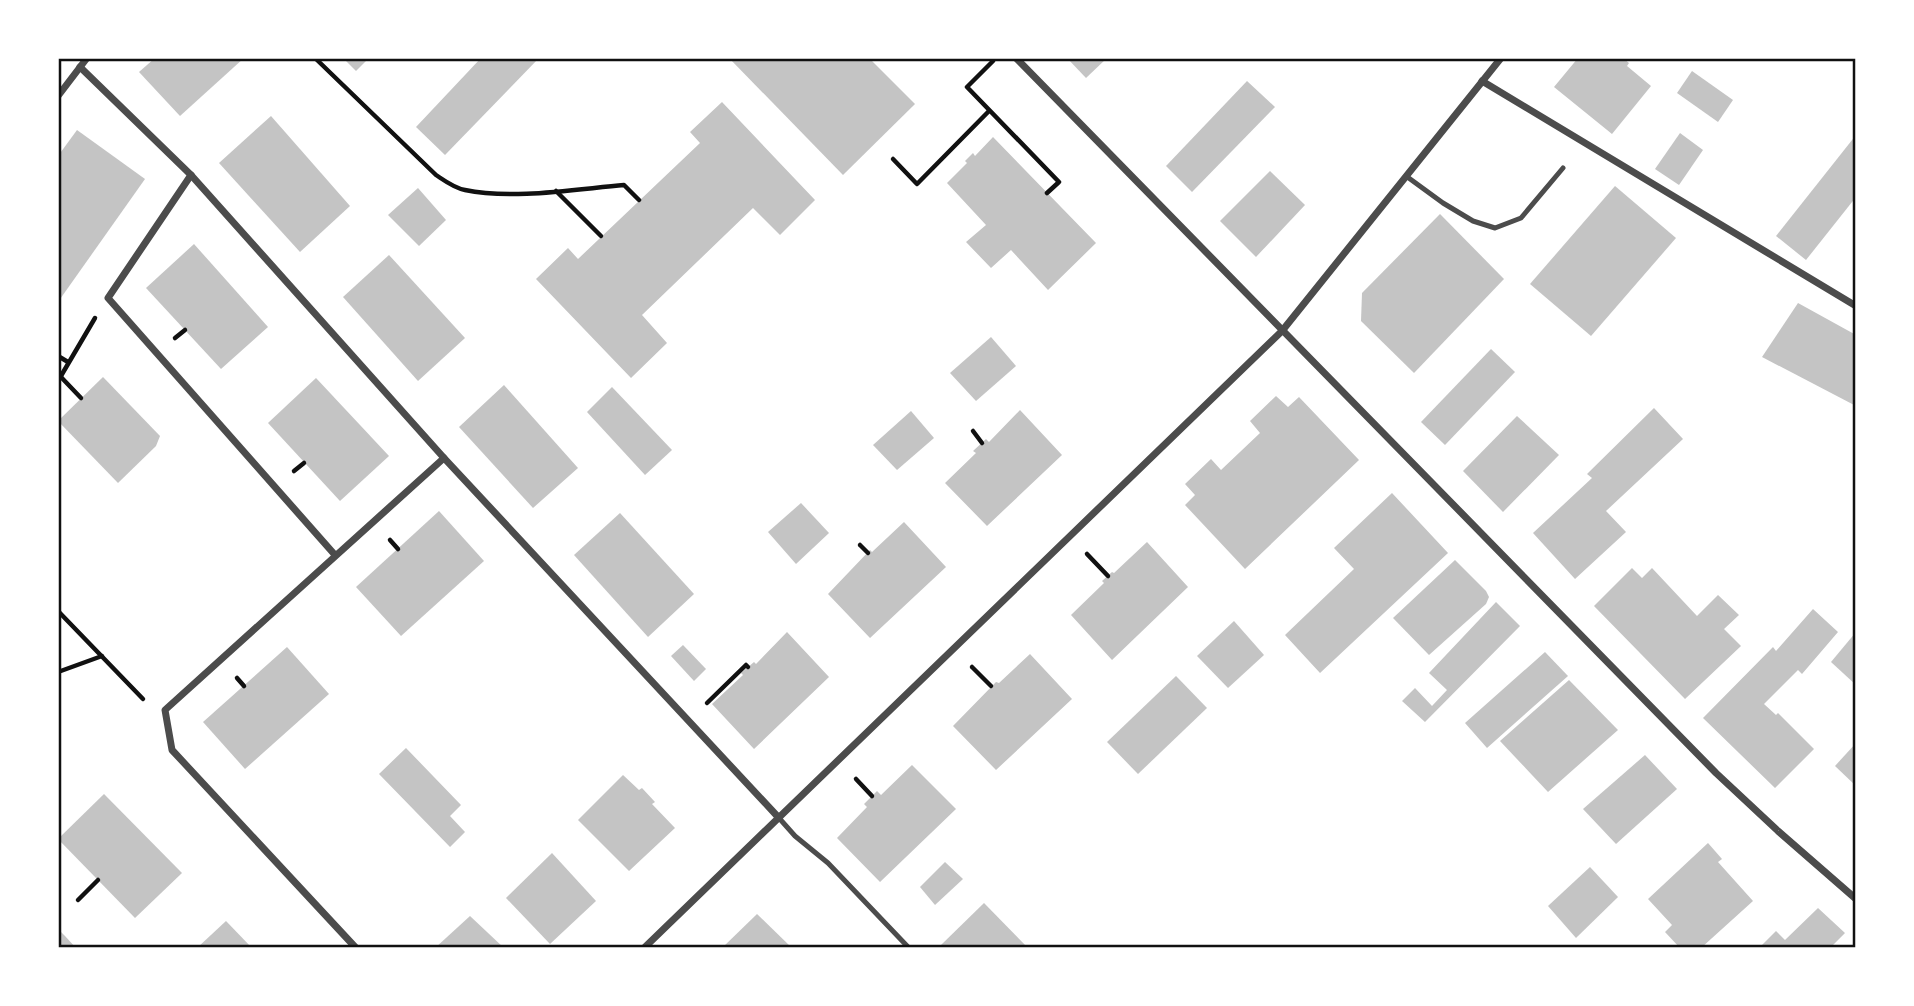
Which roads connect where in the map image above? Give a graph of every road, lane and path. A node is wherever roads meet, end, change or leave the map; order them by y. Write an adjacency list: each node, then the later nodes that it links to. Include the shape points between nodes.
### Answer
1 (87, 58): 6 (street)
2 (315, 58): 14 (path, via 450,184 482,192)
3 (996, 58): 9 (path, via 967,87)
4 (1016, 58): 20 (street)
5 (1501, 58): 7 (street)
6 (80, 67): 8 (street); 12 (street)
7 (1482, 81): 13 (street); 19 (street)
8 (58, 96)
9 (989, 111): 10 (path, via 916,184); 15 (path, via 1059,181)
10 (893, 159)
11 (1563, 168): 13 (lane, via 1521,218 1495,228 1473,221)
12 (191, 175): 18 (street); 27 (street)
13 (1406, 176): 20 (street)
14 (556, 191): 16 (path, via 624,185); 17 (path)
15 (1046, 193)
16 (639, 200)
17 (601, 236)
18 (108, 298): 22 (path); 31 (street)
19 (1856, 306)
20 (1282, 331): 43 (street); 45 (street, via 1716,773)
21 (58, 356): 22 (path)
22 (68, 362): 23 (path)
23 (59, 378): 24 (path)
24 (81, 398)
25 (973, 431): 26 (path)
26 (982, 443)
27 (443, 458): 31 (street); 40 (street)
28 (860, 545): 29 (path)
29 (868, 553)
30 (1087, 554): 32 (path)
31 (335, 555): 39 (street)
32 (1108, 576)
33 (58, 611): 34 (path)
34 (102, 656): 37 (path); 39 (path, via 149,704)
35 (971, 666): 38 (path)
36 (748, 667): 40 (path)
37 (58, 672)
38 (991, 686)
39 (165, 710): 47 (street, via 172,750)
40 (689, 721): 43 (street)
41 (855, 778): 42 (path)
42 (872, 796)
43 (779, 818): 48 (street); 49 (lane)
44 (98, 880): 46 (path)
45 (1856, 899)
46 (78, 900)
47 (356, 948)
48 (644, 948)
49 (909, 948)

